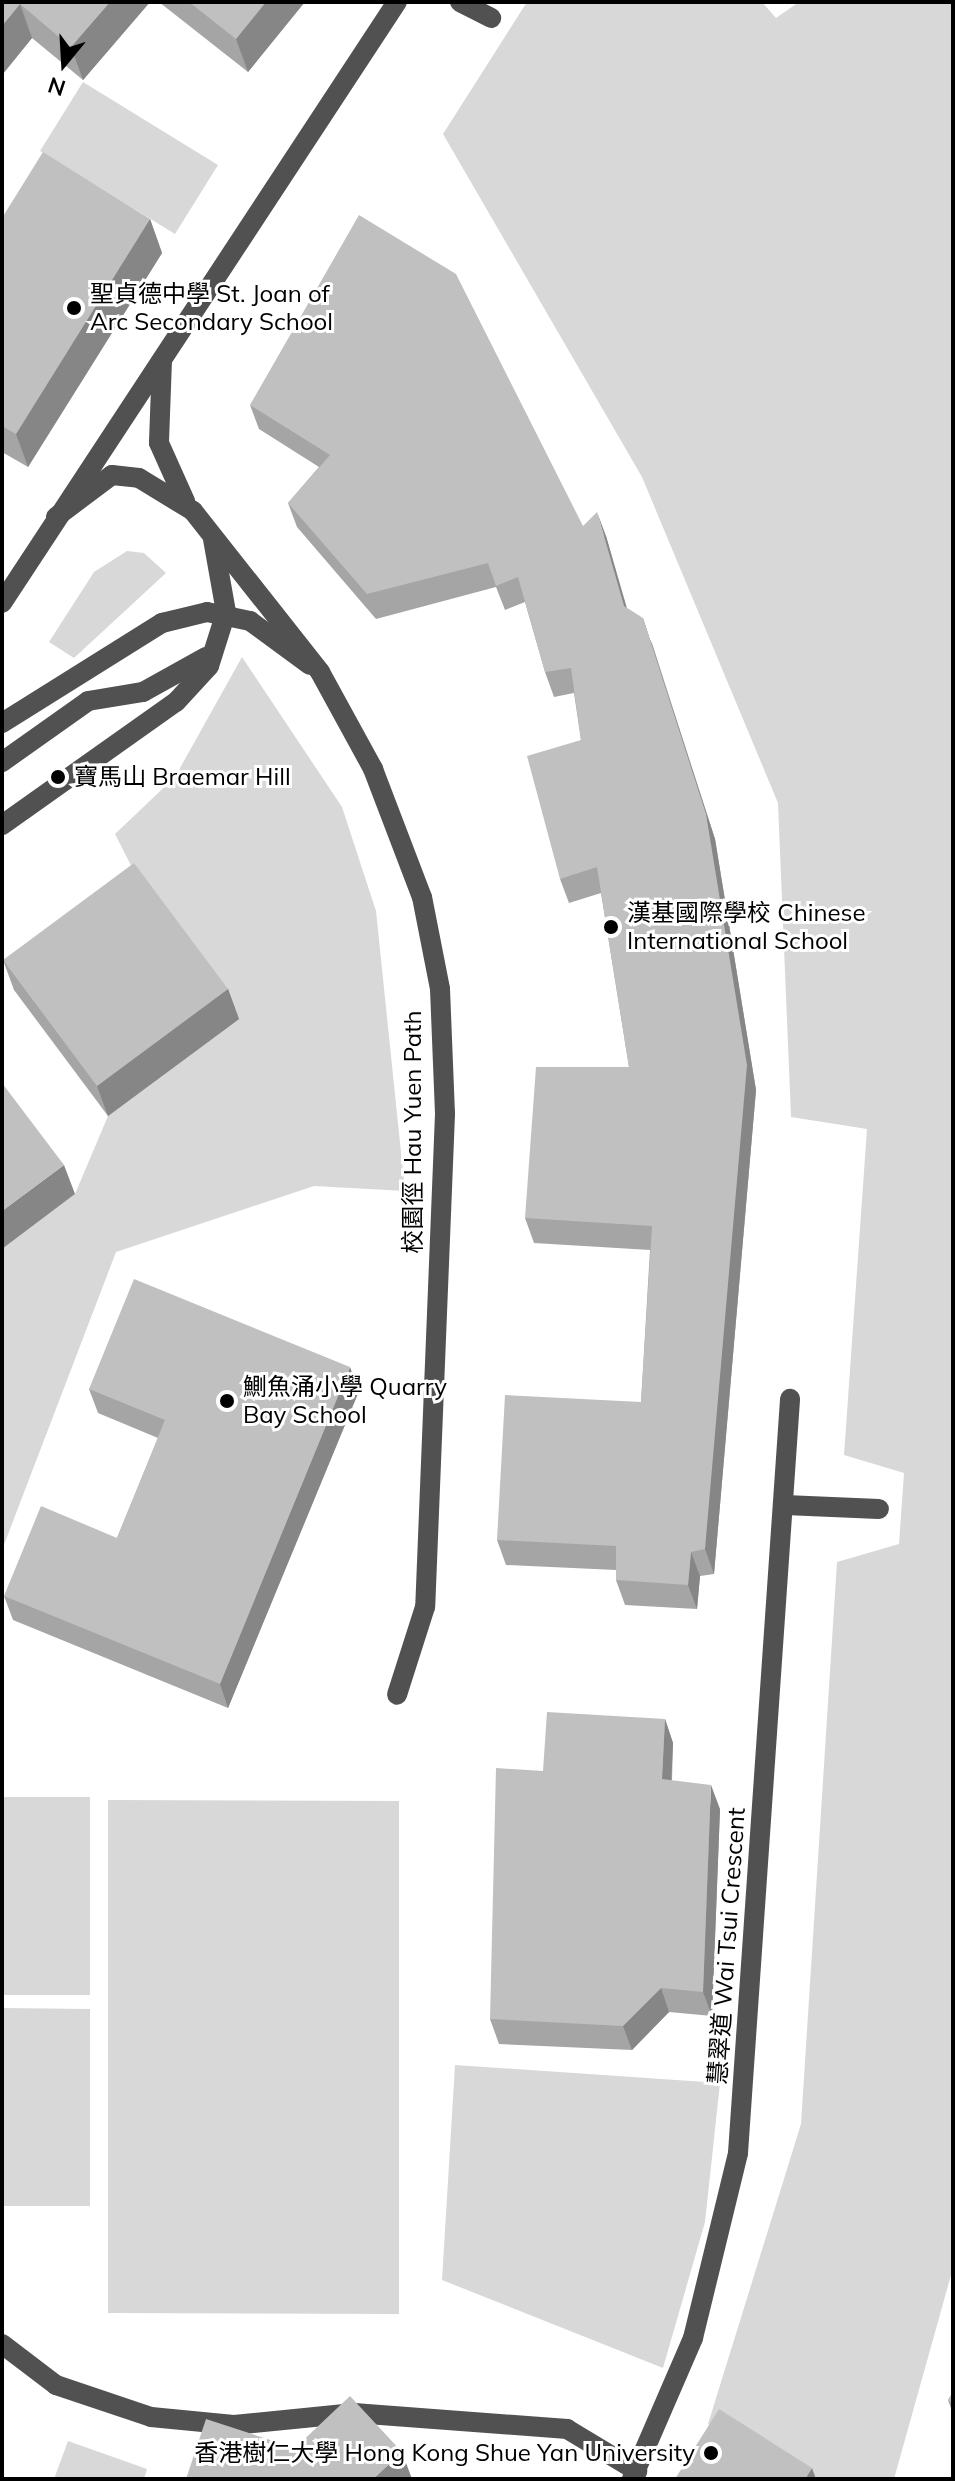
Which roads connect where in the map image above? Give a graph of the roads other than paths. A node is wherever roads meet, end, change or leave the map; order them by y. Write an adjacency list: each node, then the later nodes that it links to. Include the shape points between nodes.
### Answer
1 (397, 2): 4 (street)
2 (460, 2): 3 (street)
3 (491, 18)
4 (162, 357): 5 (street, via 159,443 174,486); 6 (street)
5 (193, 511): 6 (street, via 139,478 112,475); 7 (street, 校園徑 Hau Yuen Path)
6 (56, 517): 8 (street)
7 (210, 532): 9 (street); 11 (street, 校園徑 Hau Yuen Path)
8 (2, 603)
9 (226, 612): 10 (street); 11 (street); 12 (street, via 162,623)
10 (221, 644): 13 (street, via 185,673 143,692 88,701); 14 (street, via 176,702)
11 (320, 672): 18 (street, 校園徑 Hau Yuen Path, via 408,855 432,938 443,1032 425,1607)
12 (2, 723)
13 (2, 762)
14 (2, 825)
15 (790, 1399): 16 (street, 慧翠道 Wai Tsui Crescent)
16 (785, 1505): 17 (street); 20 (street, 慧翠道 Wai Tsui Crescent, via 738,2153 693,2338)
17 (879, 1509)
18 (397, 1695)
19 (2, 2344): 20 (street, via 56,2385 151,2417 234,2425 354,2413 567,2429)
20 (635, 2475)

